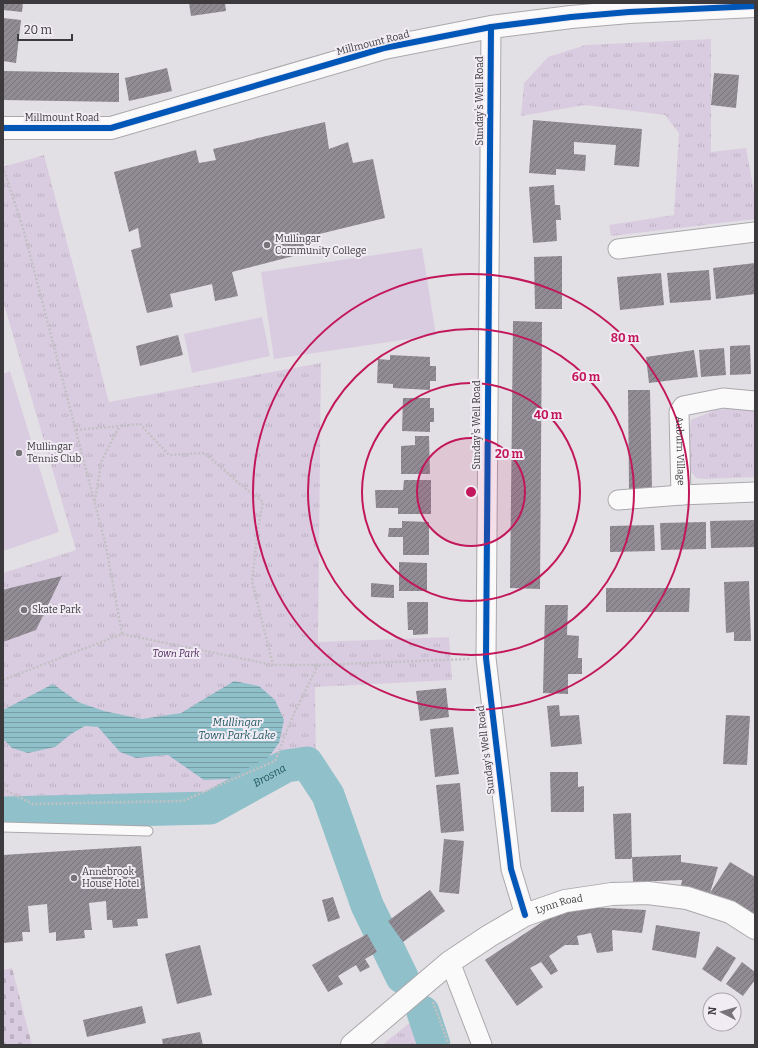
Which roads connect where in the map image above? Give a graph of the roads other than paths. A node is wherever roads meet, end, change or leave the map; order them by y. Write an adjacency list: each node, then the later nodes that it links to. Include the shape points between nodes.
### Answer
1 (755, 6): 2 (street, Millmount Road, via 607,14)
2 (491, 27): 3 (street, Millmount Road, via 384,48 111,128); 12 (street, Sunday's Well Road, via 486,658 510,869)
3 (3, 128)
4 (755, 232): 5 (street)
5 (618, 249)
6 (755, 401): 8 (street, Auburn Village, via 723,398 683,406 680,412)
7 (755, 492): 8 (street, Auburn Village)
8 (681, 495): 9 (street)
9 (618, 500)
10 (3, 827): 11 (lane)
11 (148, 831)
12 (525, 915): 13 (street, Lynn Road, via 565,901 612,894 648,893 686,898 730,912); 14 (street, Lynn Road)
13 (755, 928)
14 (450, 962): 15 (street, Lynn Road); 16 (street)
15 (352, 1045)
16 (482, 1045)

